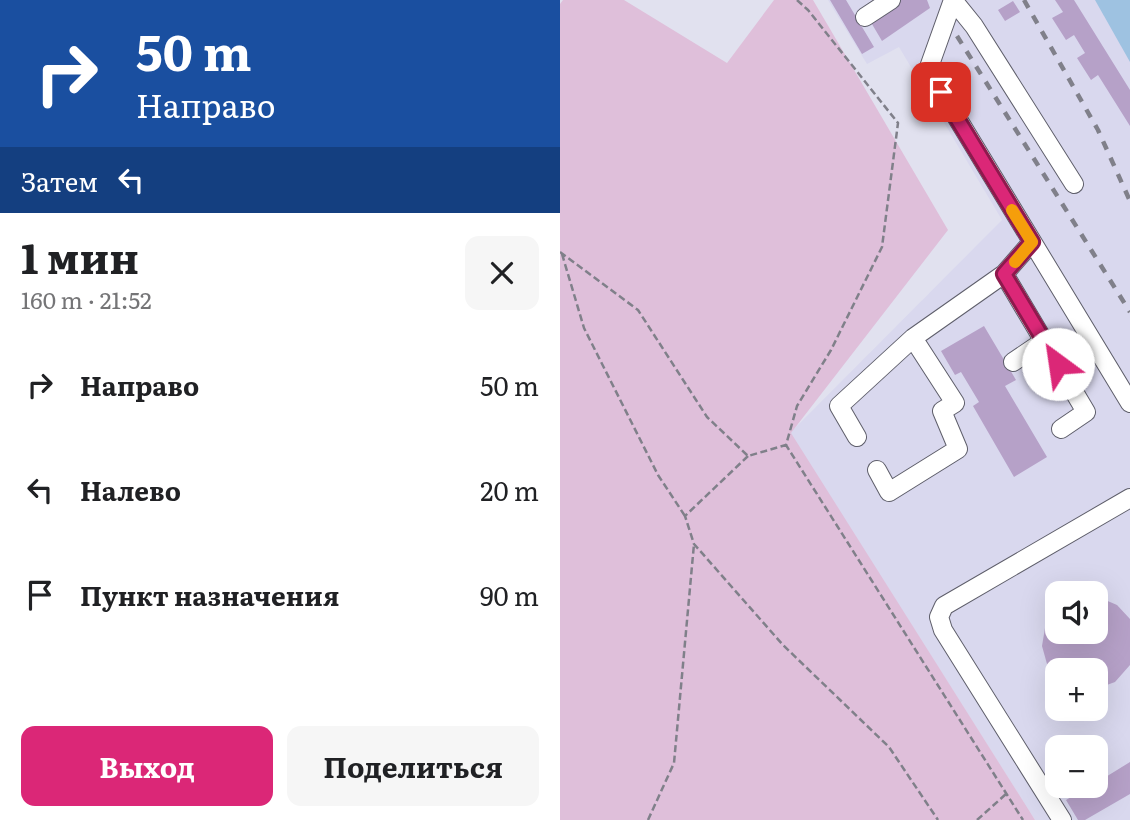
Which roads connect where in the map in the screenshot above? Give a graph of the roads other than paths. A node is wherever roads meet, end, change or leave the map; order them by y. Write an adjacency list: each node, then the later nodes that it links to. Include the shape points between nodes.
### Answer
1 (891, 0): 2 (lane)
2 (865, 18)
3 (1074, 184): 4 (lane, via 953,0 928,71)
4 (1032, 242): 5 (lane); 9 (lane)
5 (1004, 274): 6 (lane); 7 (lane)
6 (913, 338): 11 (lane, via 839,406); 12 (lane, via 955,403 942,411 958,449 890,492)
7 (1044, 341): 8 (lane); 10 (lane, via 1086,412)
8 (1013, 362)
9 (1130, 403)
10 (1061, 429)
11 (857, 437)
12 (877, 470)
13 (1130, 499): 14 (lane, via 944,606 939,617)
14 (1062, 820)

